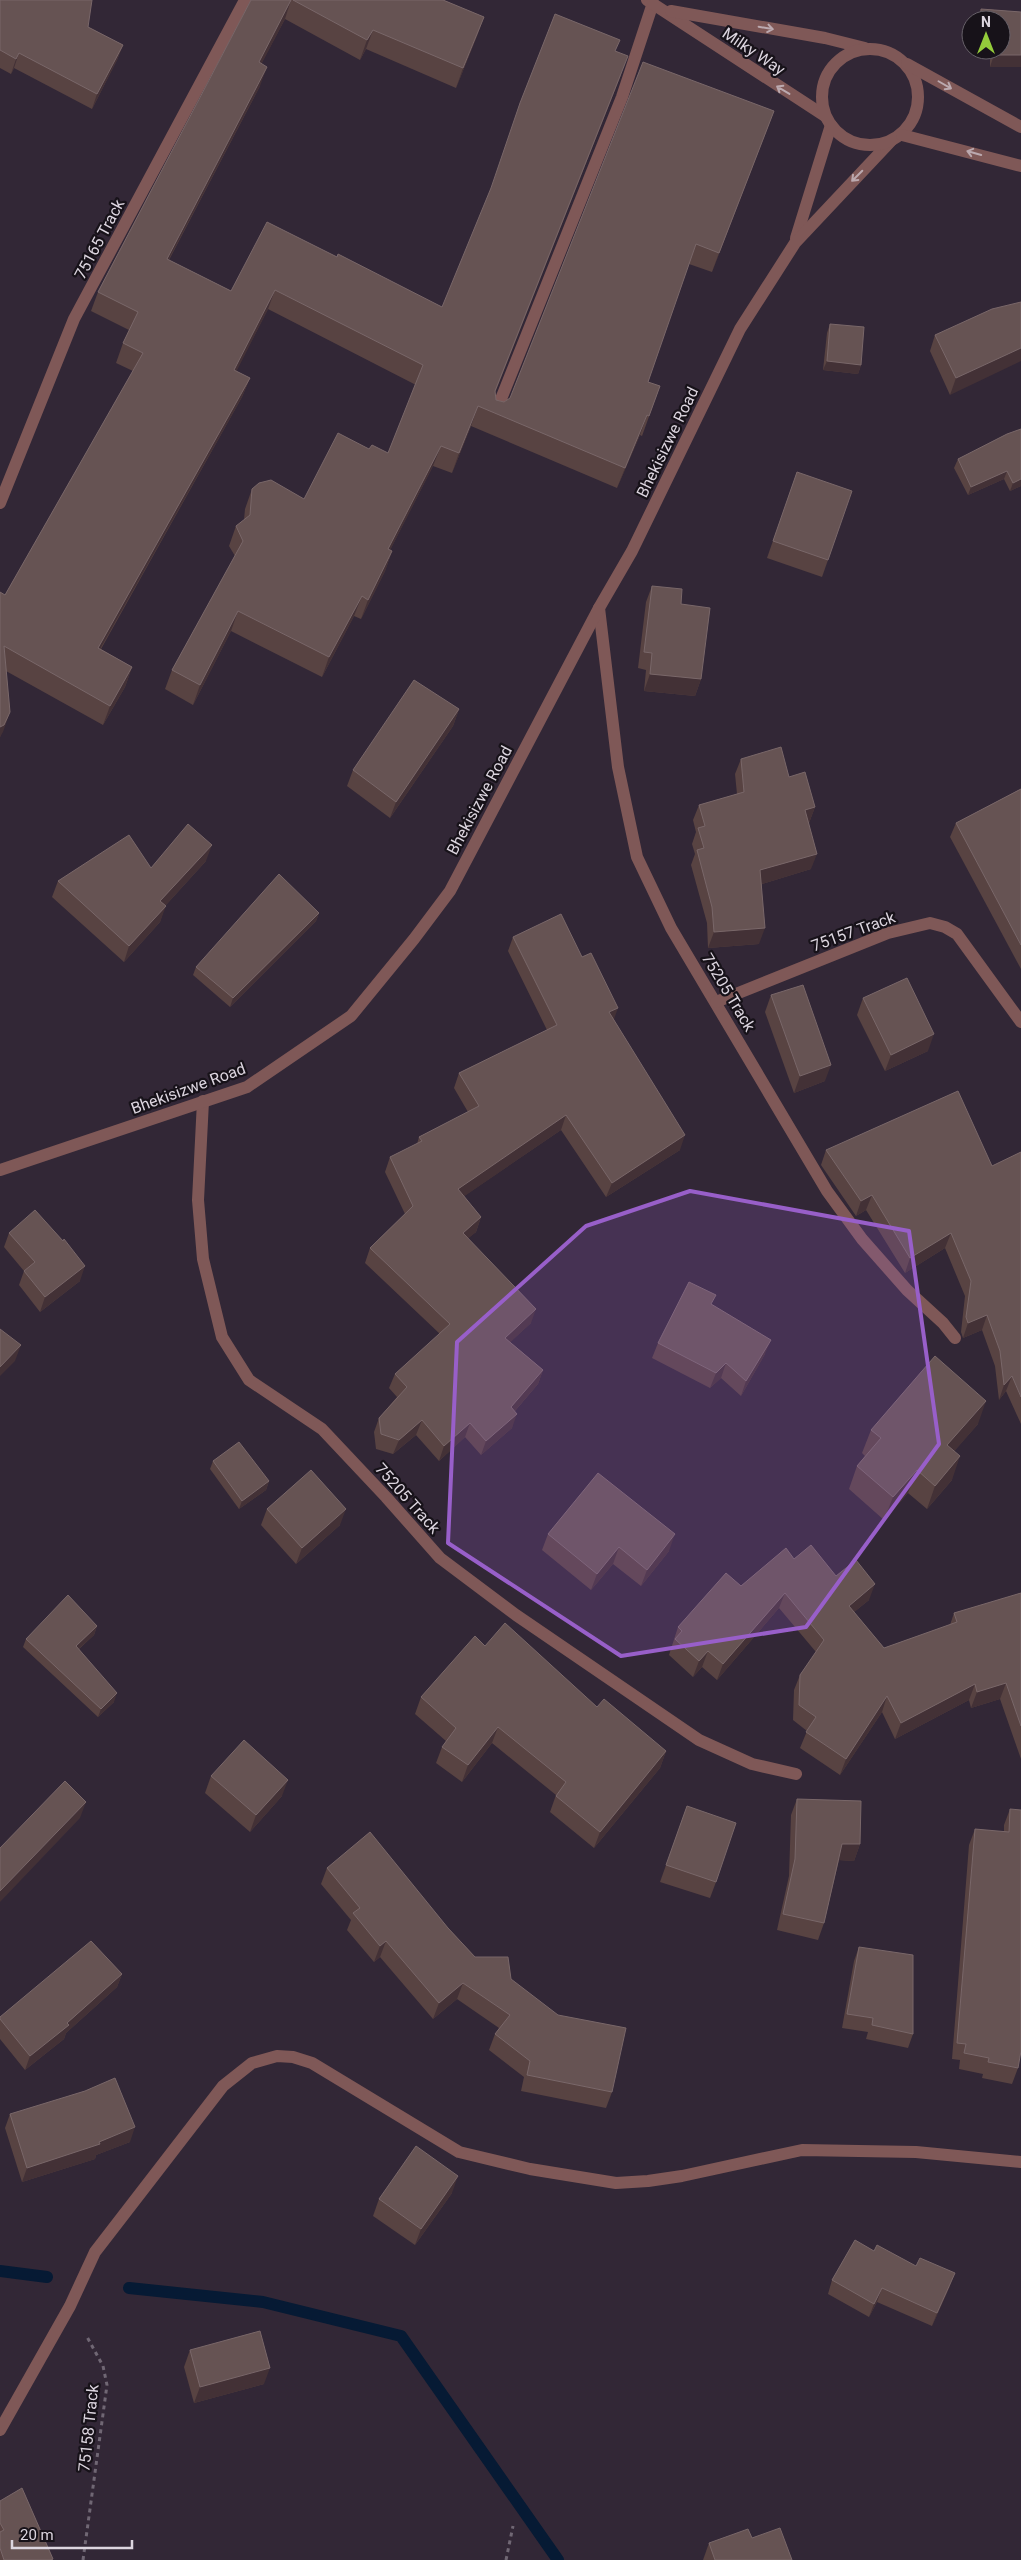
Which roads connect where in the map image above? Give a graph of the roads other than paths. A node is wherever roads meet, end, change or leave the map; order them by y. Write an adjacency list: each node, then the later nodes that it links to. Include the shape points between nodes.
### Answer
1 (245, 0): 12 (street, 75165 Track, via 74,320)
2 (650, 2): 3 (street, Milky Way); 11 (street, via 622,97)
3 (666, 10): 4 (street, Milky Way, one-way to 4); 6 (street, Milky Way, one-way to 3)
4 (868, 48): 5 (street, via 887,51); 6 (street, via 849,53 834,65 824,81 821,100)
5 (903, 61): 7 (street, one-way to 7); 8 (street, via 919,90 919,107 913,122)
6 (828, 120): 8 (street, via 838,134 854,143 873,146); 10 (street, Bhekisizwe Road)
7 (1021, 127)
8 (897, 138): 9 (street, one-way to 8); 10 (street, Bhekisizwe Road, one-way to 10)
9 (1021, 166)
10 (795, 243): 13 (street, Bhekisizwe Road, via 740,329 632,551)
11 (495, 414)
12 (0, 503)
13 (599, 608): 14 (street, 75205 Track, via 618,767 637,857 671,928); 16 (street, Bhekisizwe Road, via 450,891 414,939 350,1016 247,1087)
14 (716, 1002): 15 (street, 75157 Track, via 888,933 930,923 957,934); 18 (street, 75205 Track, via 827,1191 862,1239)
15 (1021, 1022)
16 (204, 1101): 17 (street, Bhekisizwe Road); 19 (street, 75205 Track, via 198,1200 204,1259 222,1337 249,1380 322,1429 440,1558 516,1616 698,1740 752,1764)
17 (0, 1170)
18 (955, 1338)
19 (796, 1774)
20 (1021, 2162): 21 (street, via 916,2152 802,2150 682,2176 616,2183 530,2170 459,2152 312,2063 293,2056 252,2062 223,2086 95,2252 70,2306)
21 (0, 2430)

